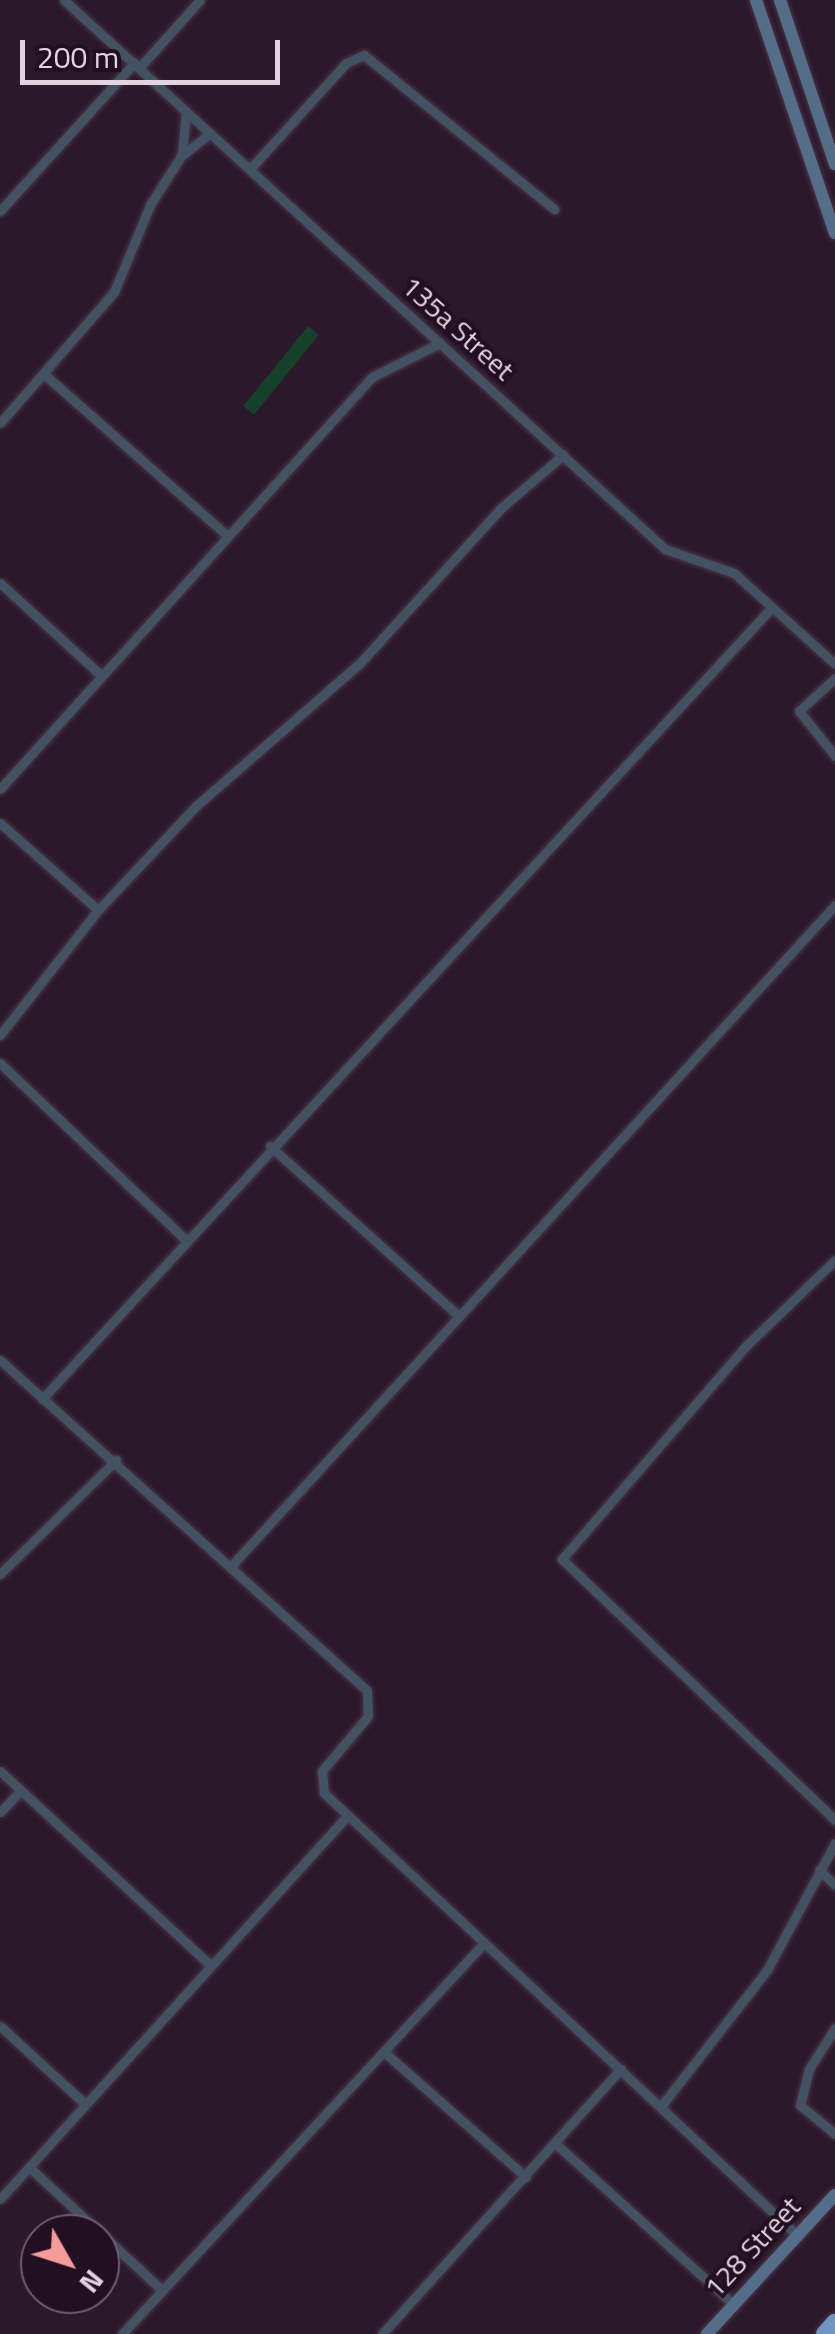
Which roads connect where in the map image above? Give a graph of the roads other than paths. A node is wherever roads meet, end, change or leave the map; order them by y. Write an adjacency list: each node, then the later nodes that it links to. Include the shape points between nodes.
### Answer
1 (64, 0): 5 (street, 135a Street)
2 (200, 0): 5 (street)
3 (756, 0): 13 (street)
4 (780, 0): 9 (street)
5 (136, 66): 6 (street, 135a Street); 12 (street)
6 (186, 110): 7 (street, 135a Street); 8 (street)
7 (210, 133): 8 (street); 10 (street, 135a Street)
8 (181, 156): 15 (street, via 114,292)
9 (835, 164)
10 (250, 169): 11 (street, via 346,63 364,55); 14 (street, 135a Street)
11 (554, 209)
12 (0, 211)
13 (835, 233)
14 (440, 343): 17 (street, 135a Street); 18 (street, via 372,377)
15 (44, 374): 16 (street); 18 (street)
16 (0, 422)
17 (563, 455): 20 (street, 135a Street, via 675,556 725,567); 28 (street)
18 (228, 536): 22 (street)
19 (0, 584): 22 (street)
20 (772, 607): 21 (street, 135a Street); 31 (street)
21 (835, 664)
22 (102, 676): 25 (street)
23 (835, 678): 24 (street, via 798,711)
24 (835, 756)
25 (0, 789)
26 (0, 823): 28 (street)
27 (835, 905): 34 (street)
28 (98, 910): 29 (street)
29 (0, 1034)
30 (0, 1063): 32 (street)
31 (270, 1146): 32 (street); 34 (street)
32 (186, 1241): 36 (street)
33 (835, 1260): 44 (street, via 744,1348 562,1559 570,1576)
34 (459, 1316): 38 (street)
35 (0, 1360): 36 (street)
36 (42, 1398): 37 (street)
37 (116, 1460): 38 (street); 39 (street)
38 (232, 1564): 43 (street, via 367,1691 368,1716 320,1778)
39 (0, 1574)
40 (0, 1770): 41 (street)
41 (20, 1790): 42 (street); 49 (street)
42 (0, 1812)
43 (347, 1816): 48 (street); 49 (street)
44 (835, 1820)
45 (835, 1843): 46 (street)
46 (819, 1870): 47 (street); 55 (street, via 766,1970)
47 (835, 1884)
48 (484, 1943): 52 (street); 53 (street)
49 (209, 1964): 54 (street)
50 (0, 2026): 54 (street)
51 (835, 2028): 56 (street, via 800,2105)
52 (384, 2052): 59 (street); 63 (street)
53 (621, 2070): 55 (street); 57 (street)
54 (83, 2102): 58 (street)
55 (662, 2105): 62 (street)
56 (835, 2134)
57 (556, 2144): 59 (street); 64 (street)
58 (29, 2167): 61 (street); 63 (street)
59 (526, 2177): 67 (street)
60 (835, 2195): 62 (street, 128 Street)
61 (0, 2199)
62 (798, 2236): 64 (street, 128 Street)
63 (162, 2290): 66 (street)
64 (733, 2304): 68 (street, 128 Street)
65 (835, 2323): 69 (highway)
66 (128, 2332)
67 (382, 2334)
68 (707, 2334)
69 (825, 2334)

